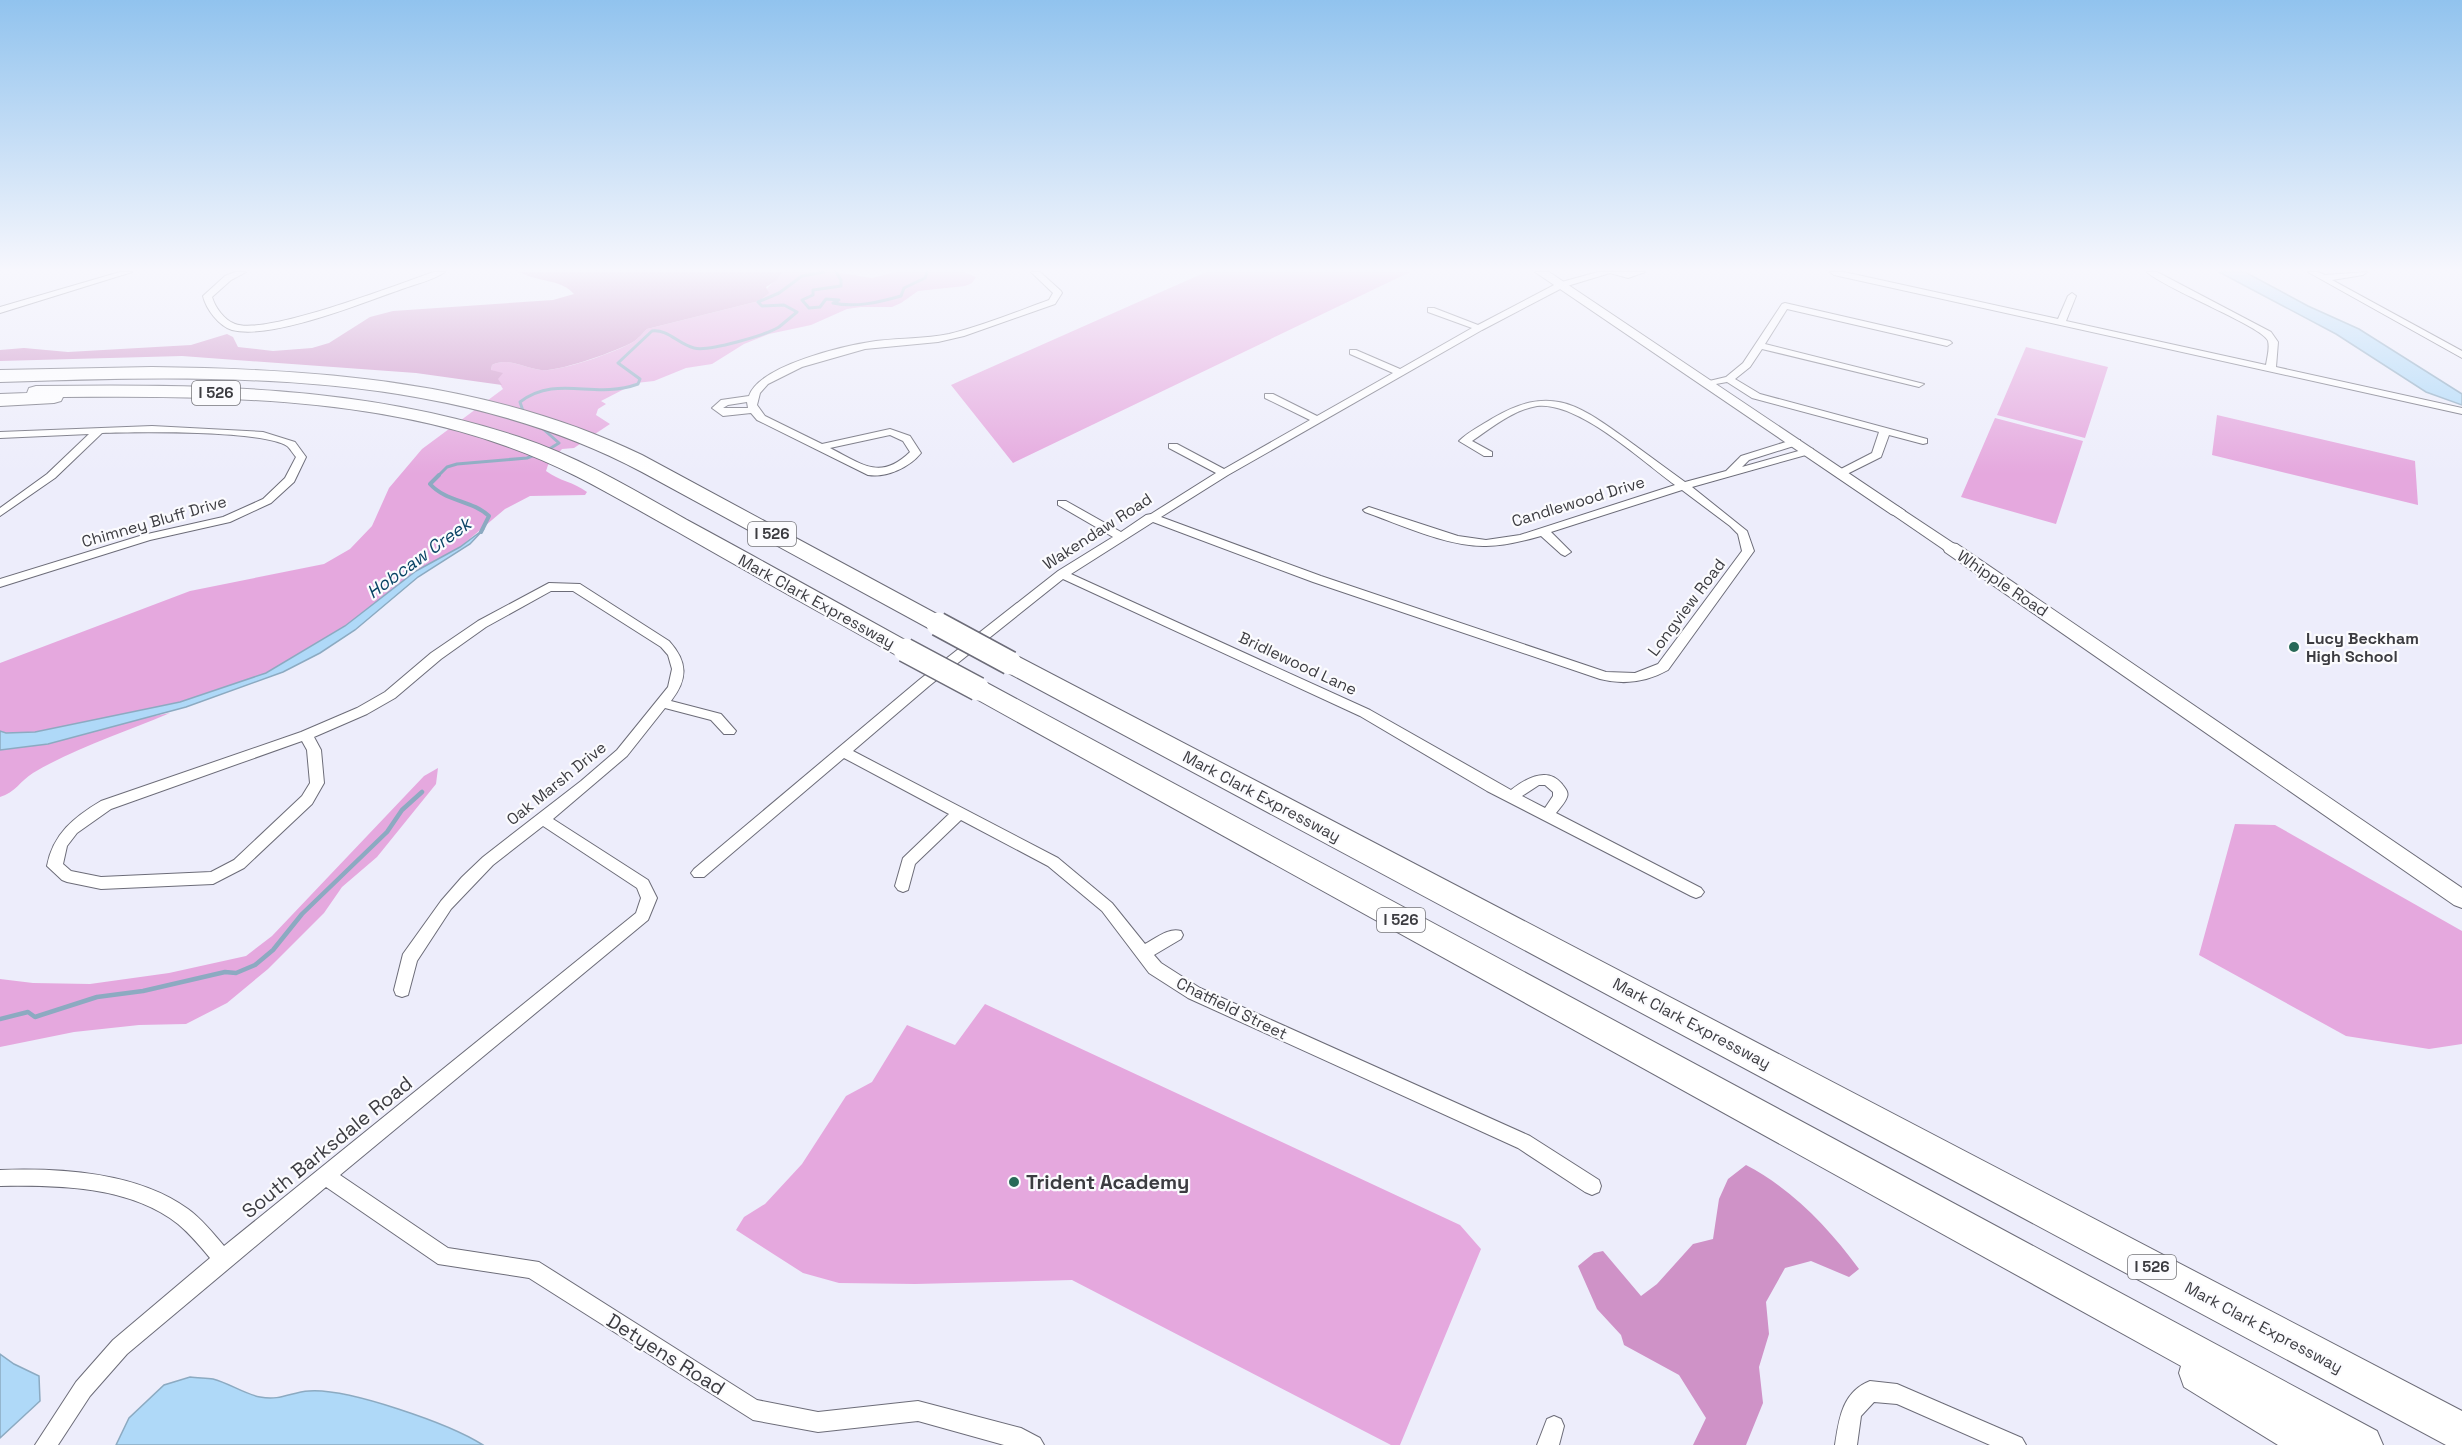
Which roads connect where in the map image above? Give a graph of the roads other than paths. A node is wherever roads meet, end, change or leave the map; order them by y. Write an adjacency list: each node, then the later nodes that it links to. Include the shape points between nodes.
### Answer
1 (924, 339): 22 (street, via 865,346 796,366 764,382)
2 (1459, 339): 14 (street, Wakendaw Road)
3 (1642, 339): 17 (main road, Whipple Road)
4 (1765, 339): 10 (street)
5 (1931, 339): 9 (street)
6 (2141, 339): 13 (street)
7 (2271, 339): 13 (street)
8 (2433, 339): 12 (street)
9 (1947, 343)
10 (1761, 346): 16 (street, via 1741,372); 18 (street)
11 (1353, 352): 14 (street)
12 (2462, 356)
13 (2271, 368): 25 (street)
14 (1402, 373): 26 (street, Wakendaw Road)
15 (0, 376): 71 (highway, Mark Clark Expressway / I 526, bridge, via 173,373 345,383 459,400 605,446)
16 (1729, 380): 17 (street); 28 (street, via 1756,396)
17 (1709, 384): 31 (main road, Whipple Road)
18 (1919, 384)
19 (179, 391): 20 (highway, Mark Clark Expressway / I 526); 23 (highway); 69 (highway, Mark Clark Expressway / I 526, bridge, via 316,400 431,418 553,455)
20 (0, 392)
21 (1269, 396): 26 (street)
22 (753, 398): 24 (street); 24 (street, via 725,402 717,408 723,414)
23 (0, 399)
24 (754, 410): 33 (street, via 761,418)
25 (2462, 411)
26 (1318, 420): 36 (street, Wakendaw Road)
27 (99, 430): 29 (street, Chimney Bluff Drive); 43 (street, via 51,476); 50 (street, Chimney Bluff Drive, via 264,435 291,444 301,457 290,480 267,501 226,520 147,537)
28 (1885, 431): 30 (street); 37 (street, via 1877,455)
29 (0, 435)
30 (1923, 441)
31 (1796, 442): 34 (main road, Whipple Road); 38 (street, Candlewood Drive, via 1745,458)
32 (1173, 446): 36 (street)
33 (822, 447): 33 (street, via 872,473 907,463 916,453 902,434 890,432)
34 (1809, 451): 37 (main road, Whipple Road); 38 (street, Candlewood Drive)
35 (1488, 454): 39 (street, Longview Road, via 1464,441 1521,406 1537,401 1556,402 1587,415)
36 (1224, 473): 44 (street, Wakendaw Road)
37 (1841, 473): 42 (main road, Whipple Road)
38 (1727, 474): 39 (street, Candlewood Drive)
39 (1684, 486): 44 (street, Longview Road, via 1743,533 1748,551 1664,667 1653,674 1624,678 1317,579); 45 (street, Candlewood Drive)
40 (1062, 503): 46 (street)
41 (1369, 510): 45 (street, Candlewood Drive, via 1476,542)
42 (1897, 511): 47 (street, Whipple Road)
43 (0, 513)
44 (1150, 517): 46 (street, Wakendaw Road)
45 (1544, 532): 48 (street)
46 (1120, 536): 49 (street, Wakendaw Road)
47 (1951, 548): 62 (main road, Whipple Road)
48 (1565, 552)
49 (1062, 574): 54 (street, Wakendaw Road); 55 (street, Bridlewood Lane, via 1365,713)
50 (0, 583)
51 (661, 703): 52 (street, via 716,717); 53 (street, Oak Marsh Drive, via 674,688 678,669 674,654 576,587 549,586 482,624 390,695); 58 (street, Oak Marsh Drive, via 622,753)
52 (729, 731)
53 (306, 735): 53 (street, Oak Marsh Drive, via 106,805 81,820 65,836 56,852 55,866 67,876 100,883 213,878 239,864 307,800 317,783 314,750)
54 (842, 751): 56 (street, Chatfield Street); 59 (street, Wakendaw Road)
55 (1512, 797): 57 (street, Bridlewood Lane); 57 (street, via 1534,780 1550,781 1557,785 1560,797)
56 (960, 812): 60 (street, via 908,862); 64 (street, Chatfield Street, via 1053,862 1083,885 1107,907)
57 (1546, 815): 61 (street, Bridlewood Lane)
58 (542, 819): 65 (street, Oak Marsh Drive, via 488,861 446,905 409,959); 66 (street, South Barksdale Road, via 643,884 649,898 643,916)
59 (699, 873)
60 (903, 886)
61 (1696, 892)
62 (2462, 899)
63 (1175, 936): 64 (street)
64 (1143, 953): 68 (street, Chatfield Street, via 1155,968 1194,993 1524,1142)
65 (402, 990)
66 (327, 1177): 70 (street, South Barksdale Road); 73 (street, Detyens Road, via 446,1257 532,1269 753,1410 818,1422 918,1411)
67 (0, 1178): 70 (street, via 44,1176 115,1185 180,1213)
68 (1592, 1186)
69 (1930, 1207): 76 (highway); 77 (highway, Mark Clark Expressway / I 526)
70 (223, 1259): 72 (street, South Barksdale Road, via 120,1347 83,1389)
71 (2462, 1432)
72 (46, 1445)
73 (1033, 1445)
74 (1846, 1445): 75 (street, via 1851,1411 1870,1391 1897,1394)
75 (2015, 1445)
76 (2315, 1445)
77 (2363, 1445)

